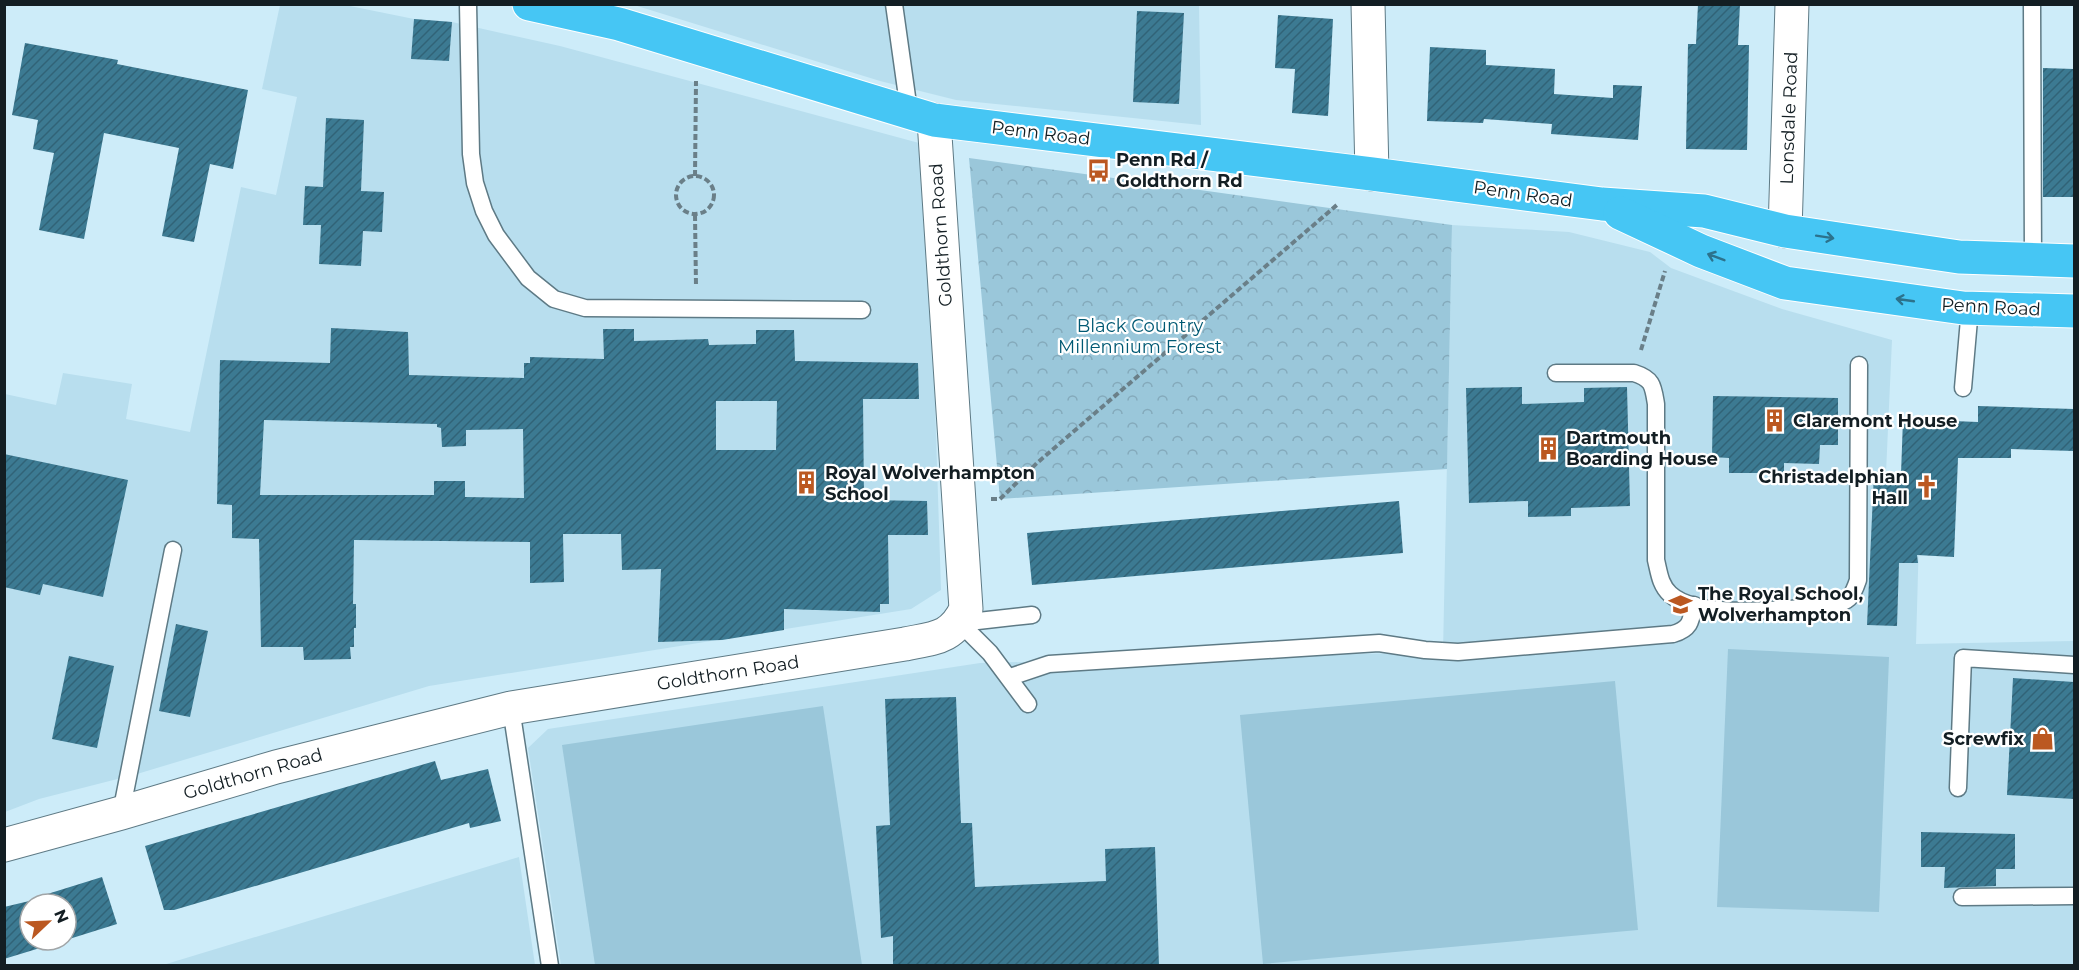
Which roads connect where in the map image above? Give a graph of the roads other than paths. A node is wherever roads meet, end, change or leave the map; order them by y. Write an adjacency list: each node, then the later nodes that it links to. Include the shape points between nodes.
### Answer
1 (468, 4): 14 (lane, via 475,183 484,211 510,256 528,278 554,299 585,308)
2 (530, 4): 7 (highway, Penn Road, via 619,24)
3 (894, 4): 7 (lane)
4 (1368, 4): 8 (street)
5 (1792, 4): 10 (street, Lonsdale Road)
6 (2032, 4): 11 (lane)
7 (921, 116): 8 (highway, Penn Road); 22 (street, Goldthorn Road, via 966,609)
8 (1372, 174): 9 (highway, Penn Road)
9 (1602, 204): 10 (highway, Penn Road, via 1704,211); 13 (highway, Penn Road, one-way to 9, via 1785,283 1701,251)
10 (1785, 231): 11 (highway, Penn Road, one-way to 11, via 1959,257)
11 (2033, 259): 12 (highway, Penn Road)
12 (2074, 261)
13 (1970, 308): 15 (highway, Penn Road); 18 (lane)
14 (862, 310)
15 (2074, 310)
16 (1860, 365): 20 (lane, via 1858,580 1853,594 1845,603 1830,606 1722,611)
17 (1556, 373): 20 (lane, via 1634,373 1646,377 1653,387 1656,560 1660,579 1670,594)
18 (1963, 388)
19 (173, 550): 28 (lane)
20 (1694, 605): 24 (lane, via 1684,631 1673,634 1458,652 1379,643 1049,664)
21 (1032, 615): 22 (lane)
22 (960, 623): 24 (lane); 26 (street, Goldthorn Road, via 945,635 905,645)
23 (2074, 665): 27 (lane, via 1963,658)
24 (1010, 677): 25 (lane)
25 (1028, 704)
26 (510, 708): 28 (street, Goldthorn Road, via 276,766); 32 (lane)
27 (1958, 788)
28 (122, 813): 29 (street, Goldthorn Road)
29 (4, 845)
30 (2074, 896): 31 (lane)
31 (1962, 897)
32 (550, 966)

